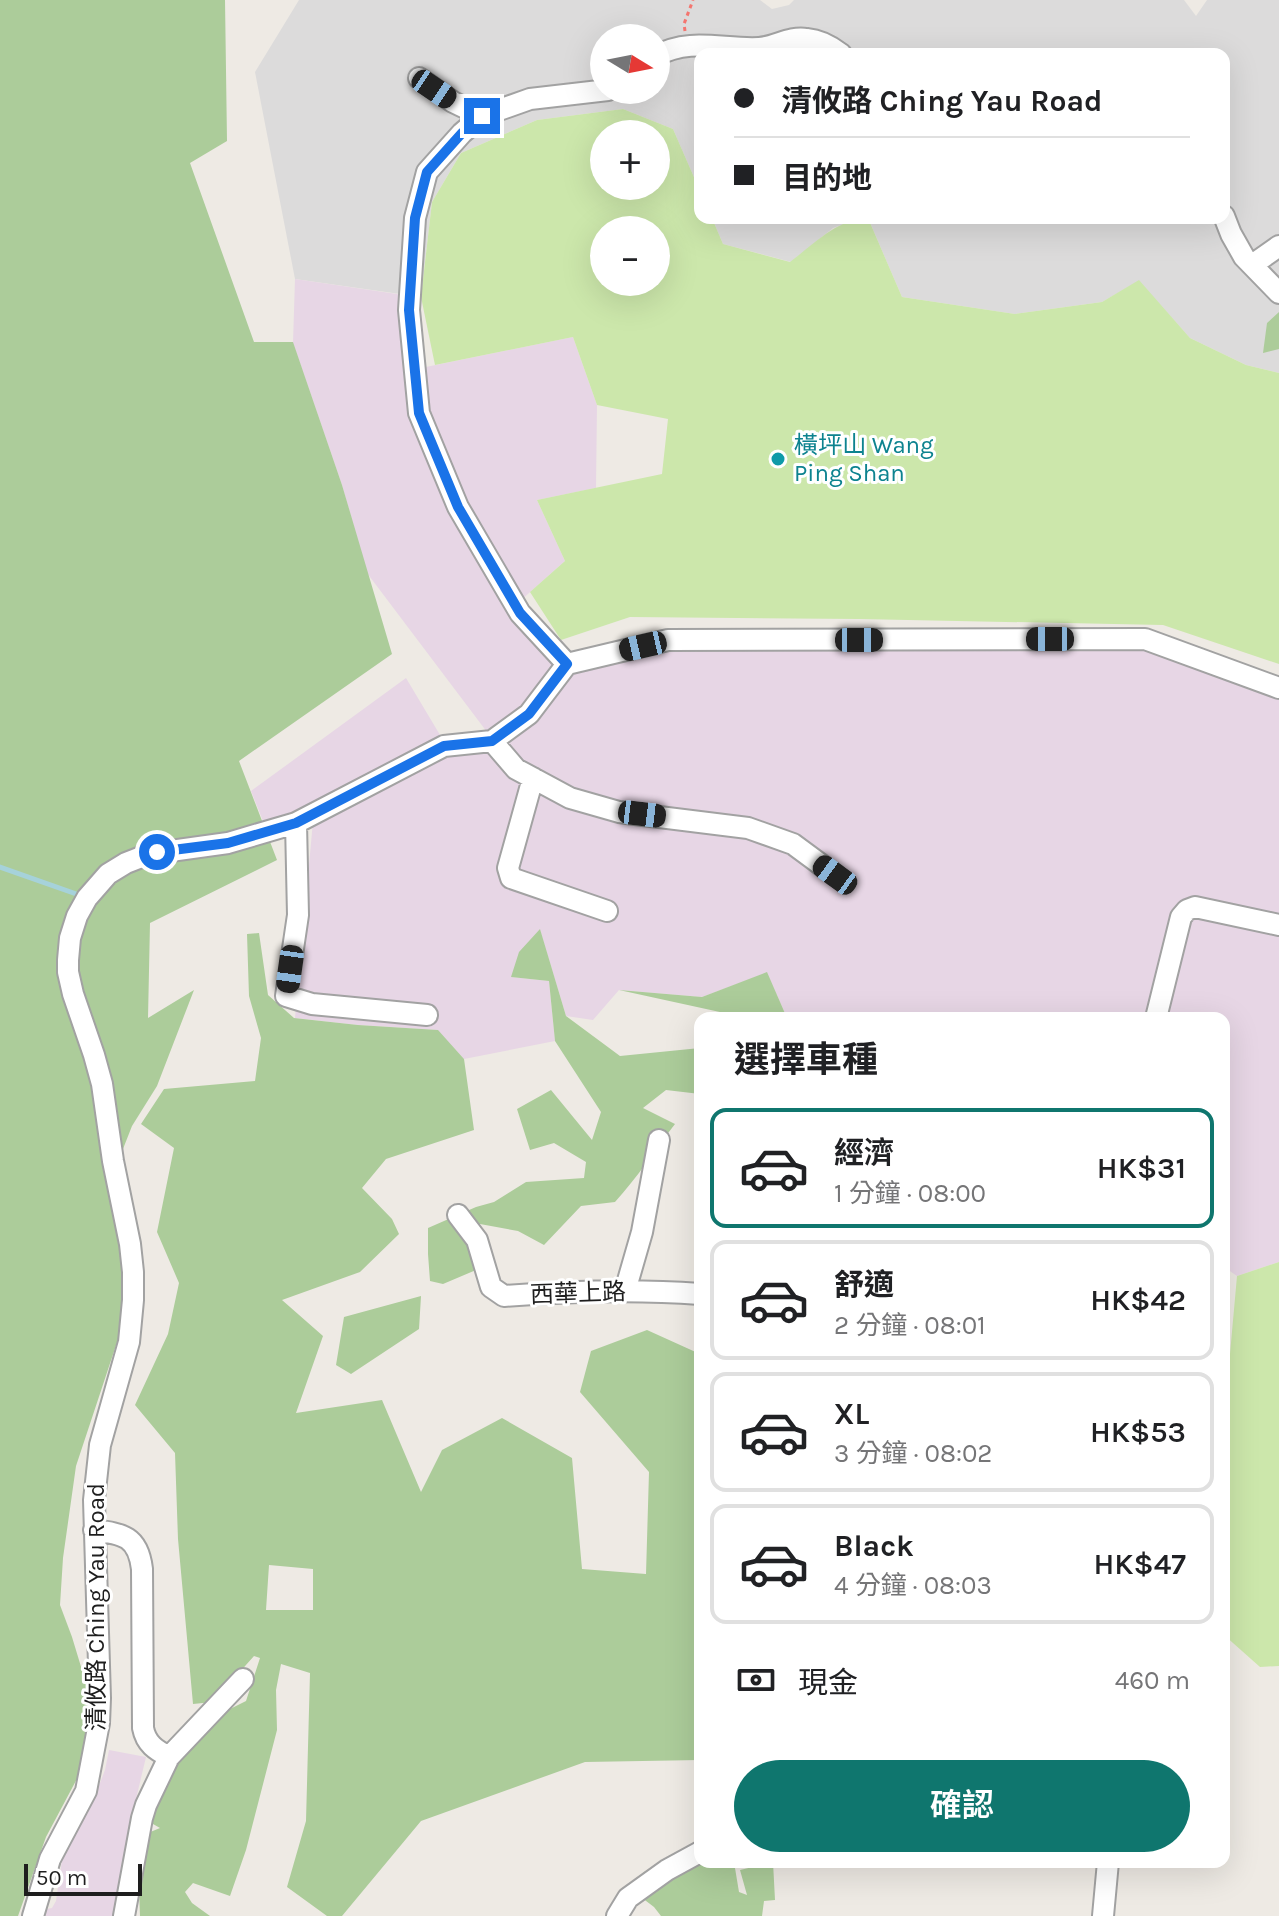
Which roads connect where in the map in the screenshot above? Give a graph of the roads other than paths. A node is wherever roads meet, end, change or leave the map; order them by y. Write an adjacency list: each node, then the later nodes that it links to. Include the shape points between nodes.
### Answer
1 (762, 48): 3 (street, via 793,38)
2 (762, 48): 4 (street)
3 (830, 48)
4 (670, 49)
5 (419, 78): 7 (street)
6 (590, 92): 7 (street, via 530,99)
7 (482, 116): 12 (street, via 427,172 415,218 409,310 419,413 458,507 520,613)
8 (1227, 224): 10 (street)
9 (1279, 246): 10 (street)
10 (1252, 265): 11 (street)
11 (1279, 293)
12 (567, 664): 13 (street, via 668,640 1145,639); 14 (street, via 529,714)
13 (1279, 688)
14 (492, 741): 15 (street, via 516,769); 16 (street, 清攸路 Ching Yau Road, via 444,746)
15 (533, 778): 17 (street, via 570,798 619,812 748,828 793,844); 18 (street, via 508,868 511,878)
16 (296, 823): 21 (street, via 298,915 286,996 312,1004); 26 (street, 清攸路 Ching Yau Road, via 126,863 93,889 73,926 68,972 102,1084 134,1286 129,1342 97,1463)
17 (835, 875)
18 (607, 911)
19 (1279, 925): 20 (street, via 1195,907 1187,910)
20 (1157, 1012)
21 (427, 1015)
22 (659, 1140): 24 (street)
23 (458, 1215): 24 (street, 西華上路, via 477,1240 491,1287 504,1296)
24 (625, 1291): 25 (street, 西華上路)
25 (694, 1294)
26 (94, 1530): 28 (street, via 122,1535 139,1553 143,1728 151,1747); 31 (street, 清攸路 Ching Yau Road, via 99,1723 86,1791 50,1859)
27 (243, 1679): 28 (street)
28 (169, 1757): 32 (street, via 142,1818)
29 (694, 1855): 33 (street, via 628,1898)
30 (1107, 1868): 34 (street)
31 (33, 1916)
32 (124, 1916)
33 (617, 1916)
34 (1103, 1916)

